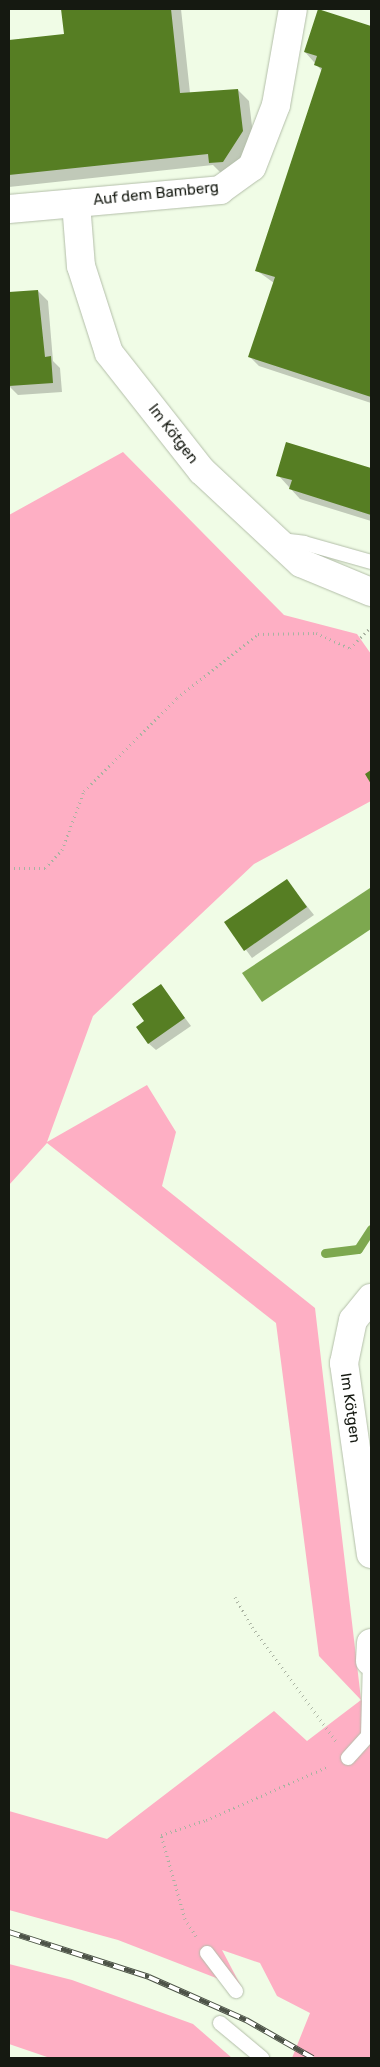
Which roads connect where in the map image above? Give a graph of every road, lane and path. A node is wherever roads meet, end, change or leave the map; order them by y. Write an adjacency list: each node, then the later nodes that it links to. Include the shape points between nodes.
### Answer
1 (293, 9): 2 (street, Auf dem Bamberg, via 276,105 252,167 220,190)
2 (76, 203): 3 (street, Auf dem Bamberg); 4 (street, Im Kötgen, via 81,266 109,353 202,471)
3 (9, 209)
4 (275, 539): 5 (lane, via 304,543); 6 (street, Im Kötgen, via 301,563)
5 (371, 562)
6 (371, 592)
7 (371, 628): 8 (path, via 350,648 316,633 258,634 177,698 84,791 62,850 45,868)
8 (9, 868)
9 (371, 1298): 10 (street, Im Kötgen, via 353,1320 344,1363)
10 (371, 1554)
11 (235, 1597): 13 (path, via 252,1626)
12 (371, 1652): 13 (lane, via 368,1736)
13 (348, 1758): 14 (path, via 206,1820 161,1835 185,1919)
14 (207, 1953): 15 (lane)
15 (236, 1991)
16 (220, 2023): 17 (lane)
17 (262, 2058)

